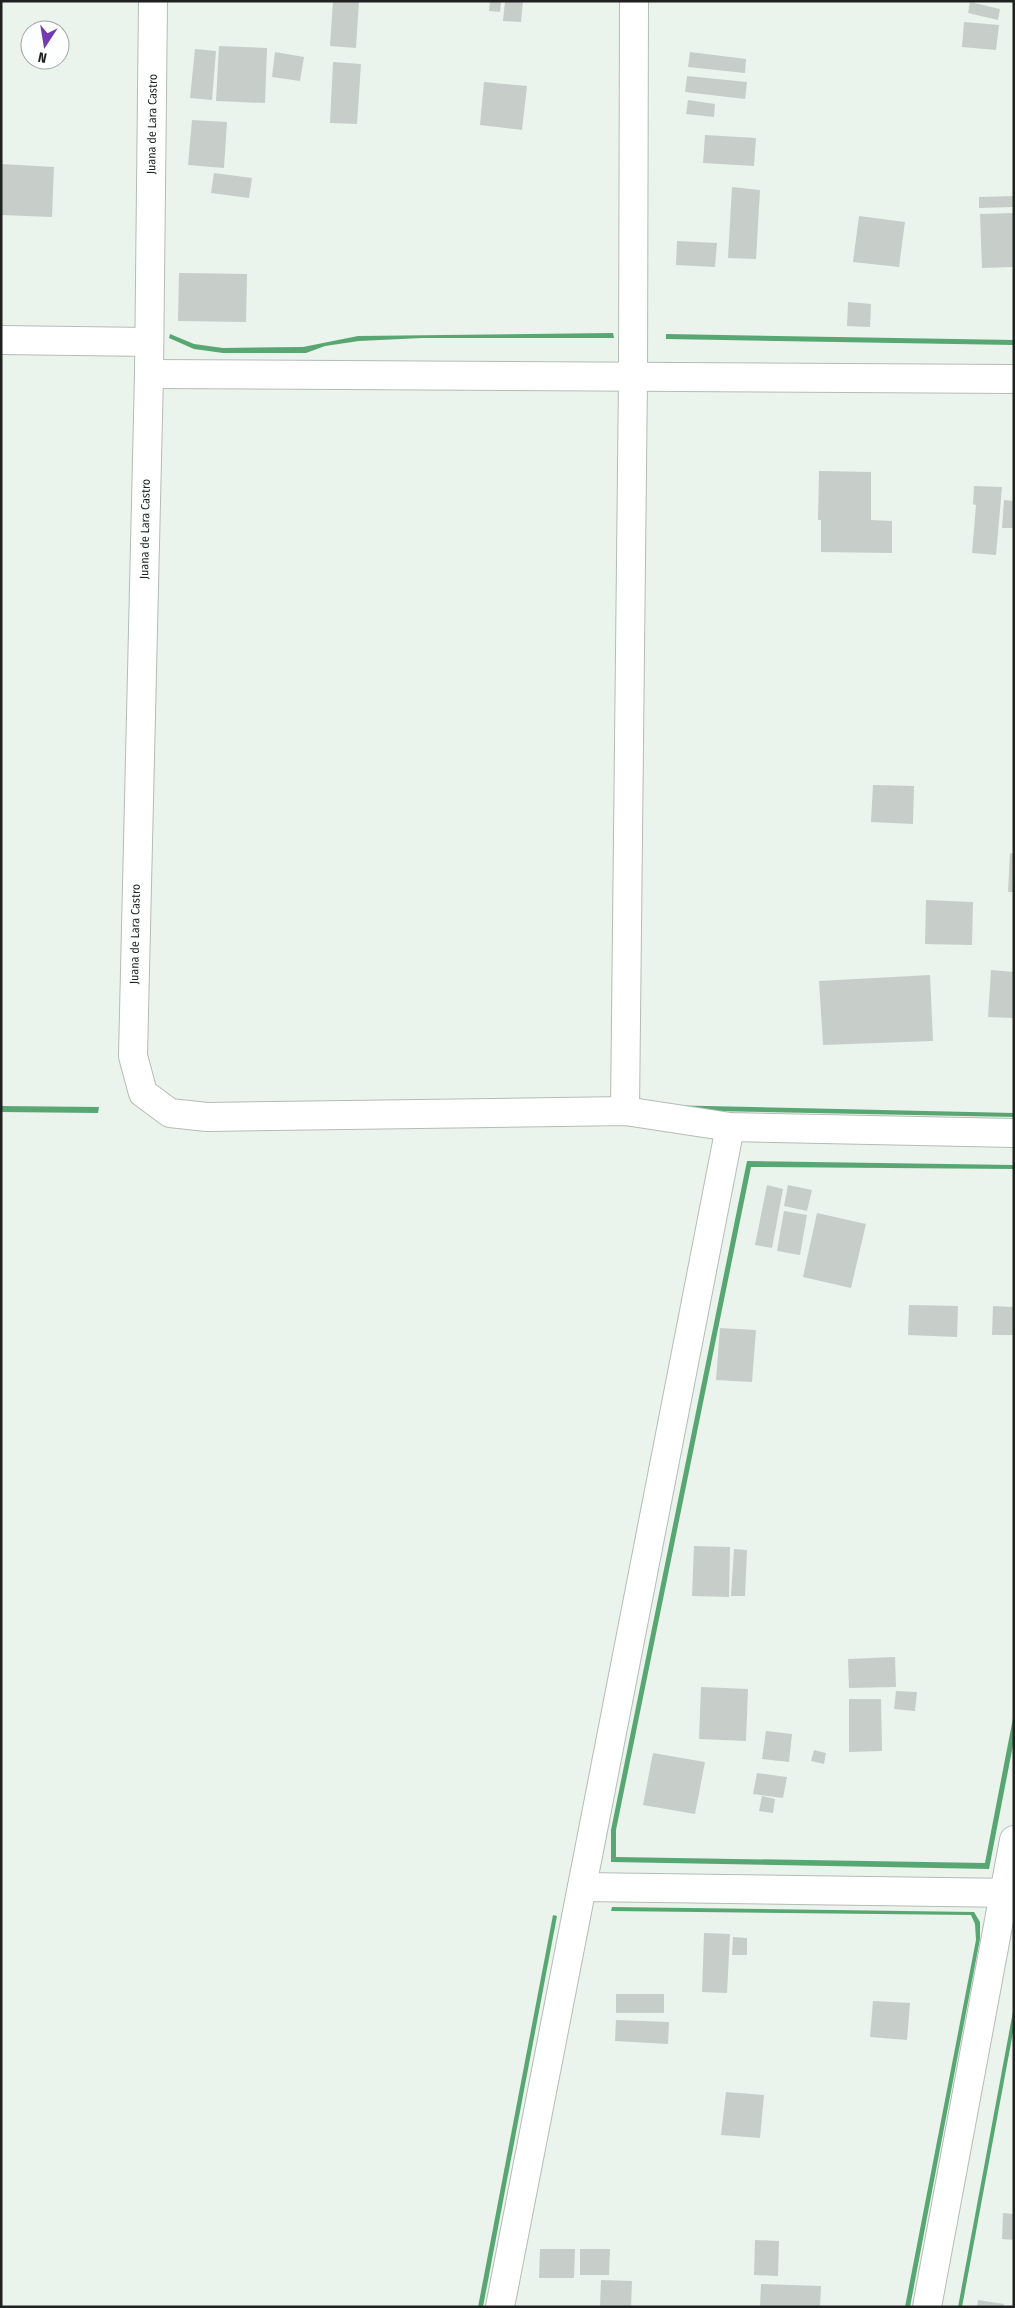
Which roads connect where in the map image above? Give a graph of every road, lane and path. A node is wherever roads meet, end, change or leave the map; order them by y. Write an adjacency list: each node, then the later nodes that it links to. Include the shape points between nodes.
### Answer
1 (153, 1): 4 (street, Juana de Lara Castro)
2 (634, 1): 6 (street)
3 (1, 340): 4 (street)
4 (149, 342): 5 (street, Juana de Lara Castro)
5 (149, 374): 6 (street); 8 (street, Juana de Lara Castro, via 132,1056 143,1093 170,1113 207,1117)
6 (632, 377): 7 (street); 8 (street)
7 (1014, 379)
8 (625, 1111): 9 (street, Juana de Lara Castro)
9 (730, 1127): 10 (street, Juana de Lara Castro); 12 (street)
10 (1014, 1133)
11 (1014, 1840): 13 (street)
12 (582, 1887): 13 (street); 14 (street)
13 (1009, 1893): 15 (street)
14 (500, 2307)
15 (927, 2307)

